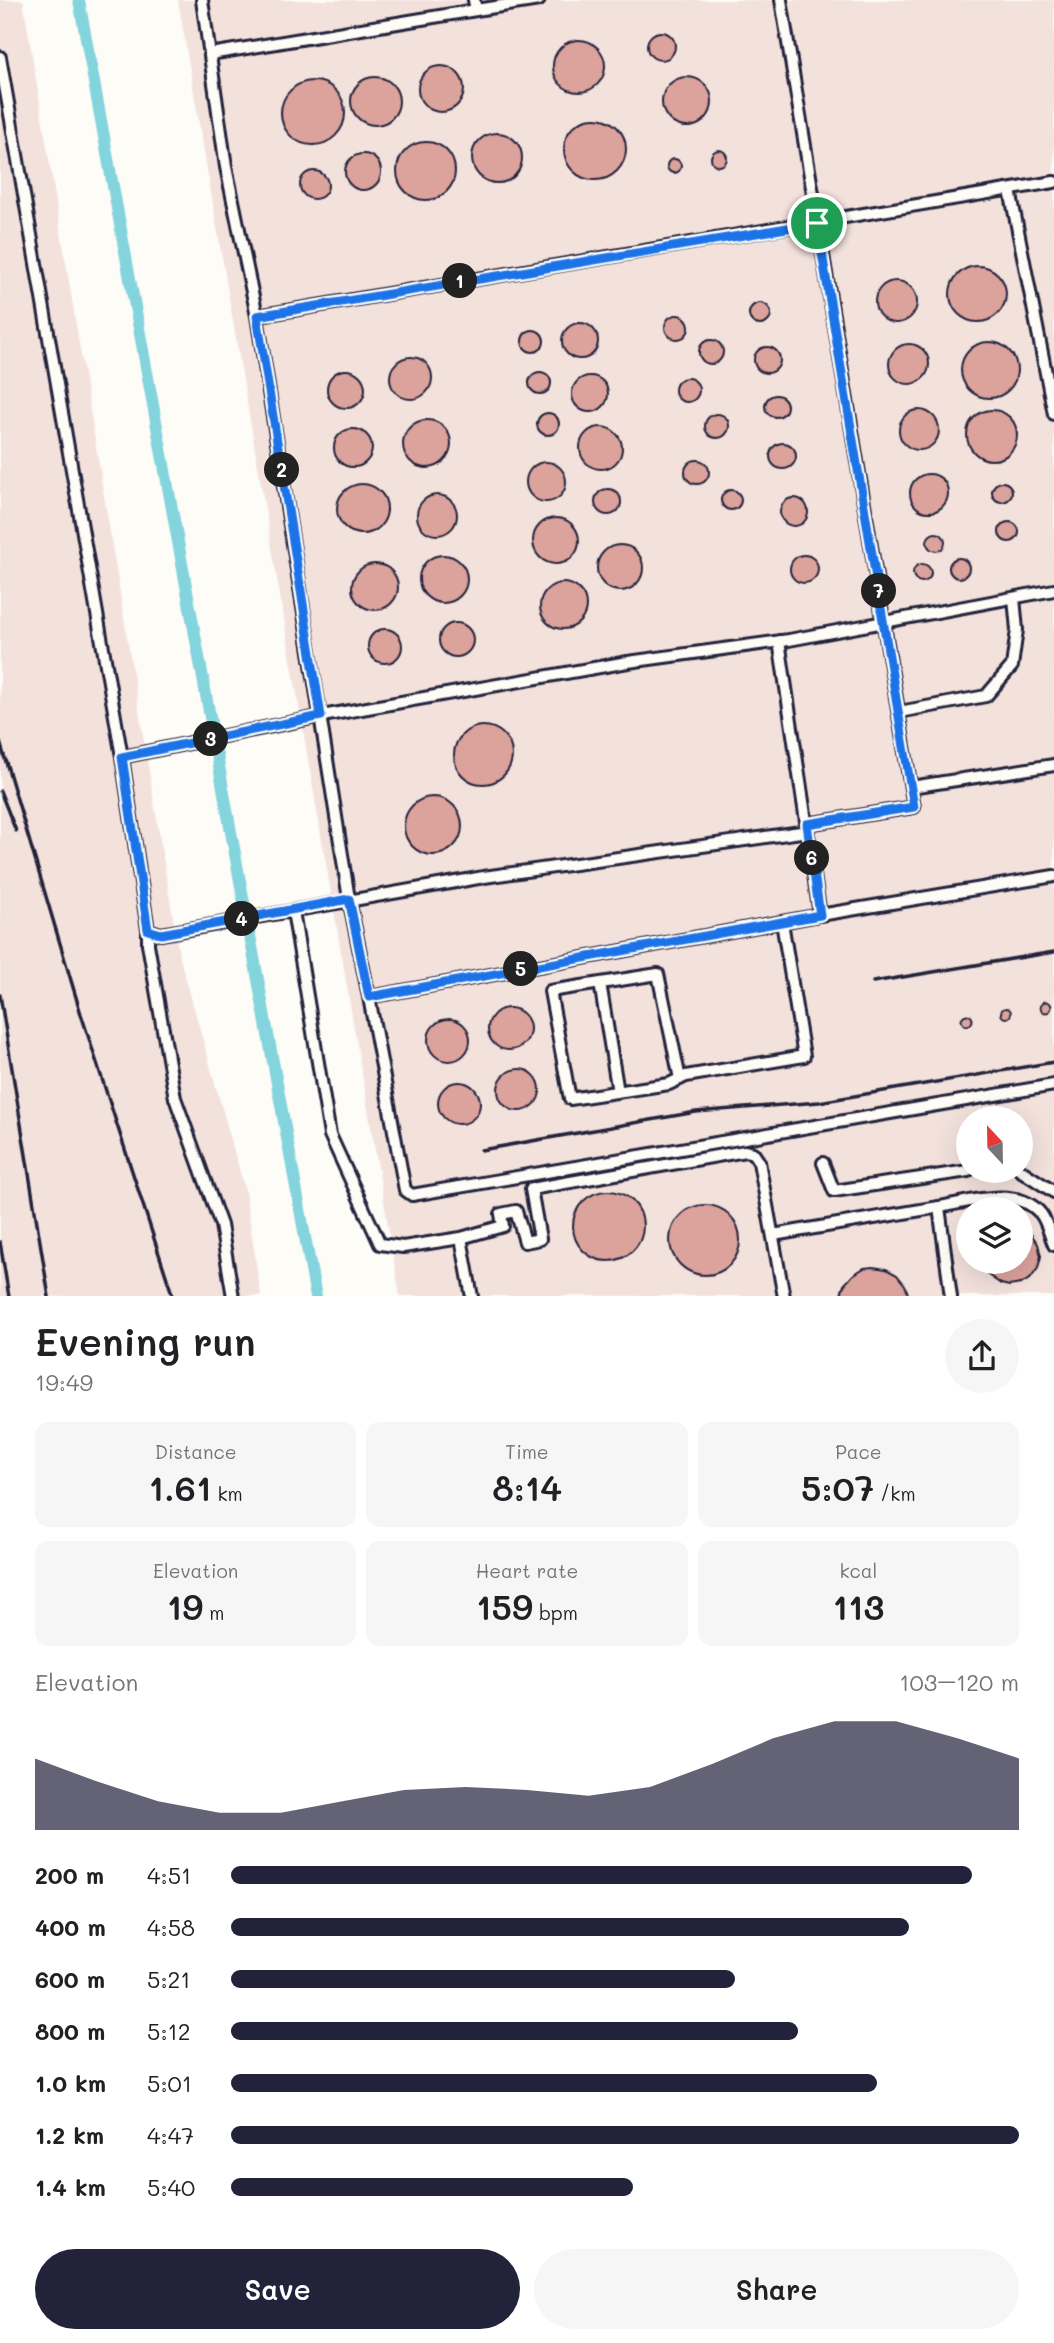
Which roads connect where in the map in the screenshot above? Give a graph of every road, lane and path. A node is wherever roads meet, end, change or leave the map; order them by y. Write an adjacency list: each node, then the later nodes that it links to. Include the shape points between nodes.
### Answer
1 (202, 0): 5 (street)
2 (539, 0): 4 (street)
3 (781, 0): 9 (street)
4 (475, 5): 5 (street)
5 (210, 54): 10 (street, via 226,167)
6 (0, 57): 18 (street)
7 (1054, 182): 8 (street)
8 (1010, 190): 9 (street); 11 (street)
9 (817, 223): 10 (street); 14 (street)
10 (257, 316): 17 (street)
11 (1054, 414)
12 (1054, 590): 13 (street)
13 (1014, 598): 14 (street); 16 (street, via 1017,630 1012,666 986,696)
14 (884, 622): 15 (street); 16 (street)
15 (779, 641): 17 (street, via 628,662); 21 (street)
16 (899, 712): 20 (street)
17 (321, 716): 18 (street); 23 (street)
18 (122, 757): 27 (street)
19 (1054, 765): 20 (street)
20 (911, 787): 21 (street, via 914,807)
21 (807, 827): 23 (street); 25 (street)
22 (1054, 876): 25 (street)
23 (349, 899): 24 (street); 29 (street)
24 (293, 911): 27 (street, via 161,934); 39 (street, via 330,1135 380,1244 403,1247)
25 (820, 915): 26 (street)
26 (782, 922): 29 (street); 30 (street, via 804,1056)
27 (148, 930): 41 (street, via 175,1098 221,1225)
28 (600, 983): 30 (street, via 658,974); 32 (street); 32 (street, via 550,991 570,1099)
29 (369, 997): 31 (street, via 405,1190 411,1195)
30 (680, 1079): 32 (street)
31 (1054, 1085)
32 (618, 1092)
33 (823, 1163): 34 (street, via 834,1191)
34 (956, 1173)
35 (1033, 1178): 36 (street)
36 (1054, 1192)
37 (939, 1207): 38 (street); 40 (street, via 1010,1197 1040,1213); 44 (street)
38 (773, 1235): 39 (street, via 759,1162 754,1153 745,1151 531,1189 541,1238 525,1242 516,1211 501,1213 503,1226); 43 (street)
39 (461, 1238): 42 (street)
40 (1054, 1245)
41 (233, 1296)
42 (472, 1296)
43 (784, 1296)
44 (951, 1296)

